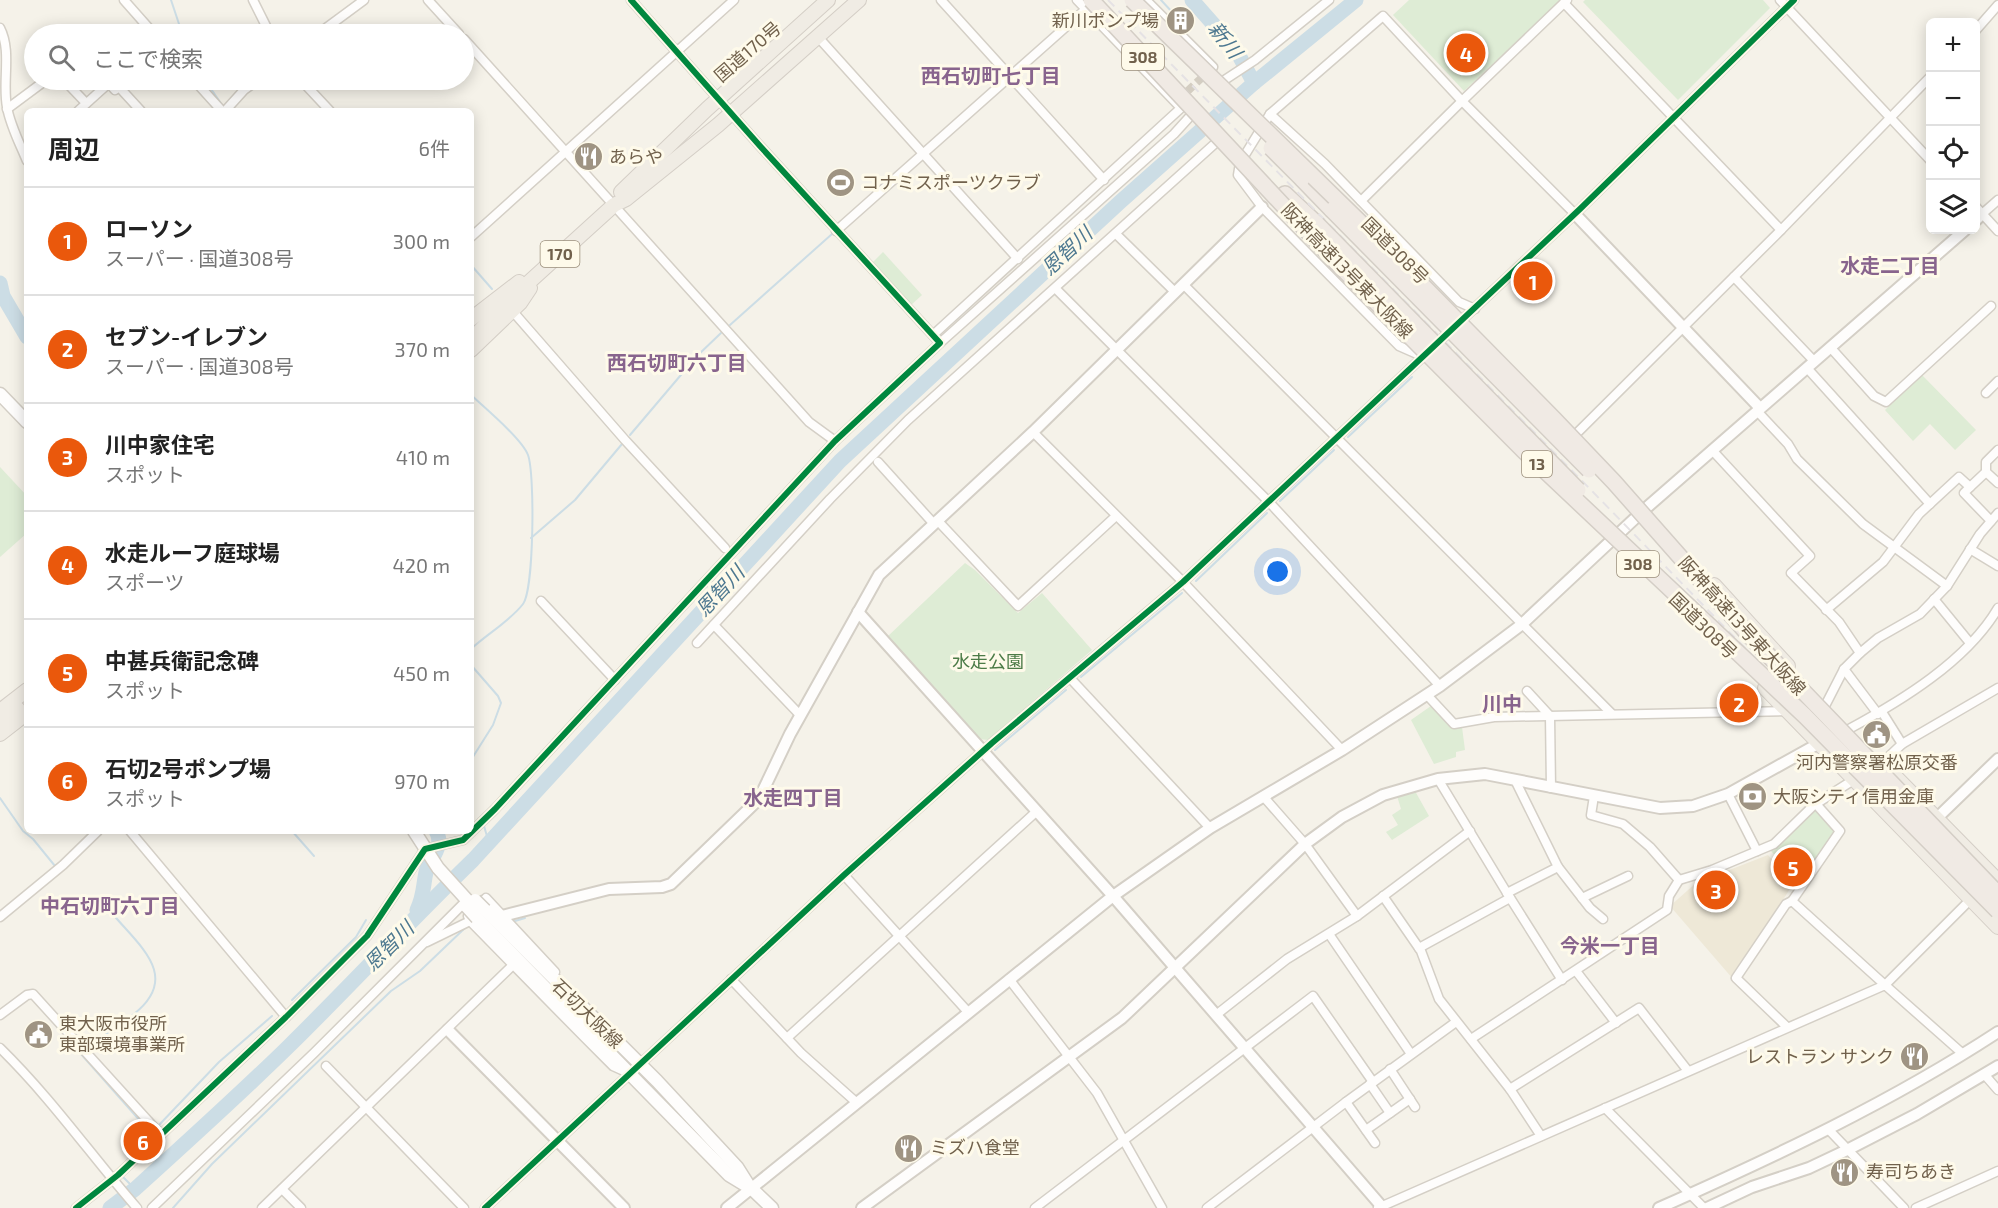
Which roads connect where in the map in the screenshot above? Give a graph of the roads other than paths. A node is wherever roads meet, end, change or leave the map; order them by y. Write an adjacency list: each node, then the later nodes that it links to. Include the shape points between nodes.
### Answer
1 (124, 0): 21 (street)
2 (253, 0): 22 (street)
3 (364, 0): 23 (street)
4 (428, 0): 24 (street)
5 (632, 0): 29 (street)
6 (735, 0): 29 (street)
7 (859, 0): 27 (highway, 国道170号 / 170)
8 (941, 0): 31 (street)
9 (1077, 0): 18 (street)
10 (1124, 0): 33 (highway)
11 (1134, 0): 33 (highway, 308); 135 (highway, 阪神高速13号東大阪線 / 13, bridge, via 1554,418)
12 (1146, 0): 30 (street)
13 (1329, 0): 33 (street)
14 (1780, 0): 20 (street)
15 (1794, 0): 20 (street)
16 (826, 1): 41 (highway, 国道170号 / 170)
17 (1566, 2): 42 (street); 53 (street)
18 (1089, 3): 31 (street); 51 (highway, 308); 62 (street, via 1181,108); 132 (highway, 阪神高速13号東大阪線 / 13, bridge, via 1346,272 1584,511)
19 (1998, 5): 25 (street)
20 (1787, 7): 53 (street); 54 (street)
21 (145, 24)
22 (265, 24)
23 (332, 24)
24 (450, 24)
25 (1980, 25)
26 (0, 28): 49 (street, via 5,40)
27 (818, 36): 50 (highway, 国道170号 / 170); 59 (street)
28 (474, 50): 57 (street)
29 (677, 51): 41 (street); 57 (street)
30 (1212, 69)
31 (1010, 75): 59 (street); 62 (street)
32 (1926, 80): 54 (street)
33 (1221, 88): 61 (highway, bridge)
34 (33, 90): 49 (street)
35 (74, 90): 43 (street)
36 (98, 90): 43 (street)
37 (122, 90): 45 (street)
38 (203, 90): 46 (street)
39 (244, 90): 47 (street)
40 (310, 90): 48 (street)
41 (718, 98): 50 (street); 66 (highway, 国道170号 / 170, via 620,193)
42 (1462, 101): 52 (street, via 1383,16); 65 (street); 69 (street)
43 (86, 103): 44 (street)
44 (81, 108)
45 (138, 108)
46 (220, 108)
47 (226, 108)
48 (327, 108)
49 (7, 109): 58 (street)
50 (731, 113): 66 (highway, 国道170号 / 170); 72 (street)
51 (1195, 113): 92 (street)
52 (1270, 114): 65 (street); 67 (street, via 1238,169 1240,181)
53 (1675, 118): 69 (street); 71 (street)
54 (1891, 118): 60 (street); 71 (street)
55 (1208, 126): 63 (highway, bridge, via 1229,137)
56 (1220, 139): 75 (street)
57 (566, 151): 66 (street); 74 (street)
58 (24, 153)
59 (921, 153): 72 (street); 77 (street)
60 (1926, 156)
61 (1306, 175): 82 (highway, 国道308号 / 308); 135 (highway, bridge, via 1332,210)
62 (1104, 180): 77 (street)
63 (1281, 199): 96 (highway, 国道308号 / 308); 132 (highway, bridge, via 1317,224)
64 (1998, 200): 68 (street)
65 (1361, 201): 82 (street)
66 (614, 205): 78 (highway, 国道170号 / 170); 106 (street, via 809,422)
67 (1262, 207): 80 (street); 96 (street, via 1399,346)
68 (1980, 213)
69 (1575, 214): 85 (street); 89 (street)
70 (1980, 216): 73 (street)
71 (1781, 230): 79 (street)
72 (836, 231): 90 (street)
73 (1998, 231)
74 (474, 234)
75 (1116, 234): 80 (street); 133 (street, via 908,420)
76 (1960, 234): 94 (street)
77 (1018, 259): 90 (street)
78 (534, 277): 84 (highway, 170, via 526,294); 86 (highway, 170, via 507,290)
79 (1734, 277): 89 (street); 97 (street)
80 (1179, 288): 95 (street); 105 (street)
81 (1058, 291): 95 (street)
82 (1448, 298): 85 (street); 87 (highway, 国道308号 / 308)
83 (1991, 306): 94 (street, via 1886,402 1874,396)
84 (509, 307): 88 (highway, 170); 91 (highway, 170); 93 (highway, 170); 121 (street)
85 (1475, 309): 87 (street)
86 (474, 317)
87 (1463, 320): 96 (street); 104 (highway, 国道308号 / 308)
88 (474, 326)
89 (1683, 328): 101 (street); 104 (street)
90 (933, 335): 92 (street)
91 (474, 337)
92 (940, 343): 106 (street)
93 (474, 347)
94 (1830, 347): 97 (street)
95 (1117, 349): 103 (street); 113 (street)
96 (1424, 357): 105 (street); 120 (highway, 国道308号 / 308)
97 (1810, 364): 101 (street); 114 (street)
98 (1998, 381): 99 (street)
99 (1986, 393)
100 (0, 394): 102 (main road)
101 (1759, 410): 107 (street); 122 (street, via 1797,459 1863,524)
102 (24, 419)
103 (1033, 432): 117 (street); 119 (street)
104 (1576, 434): 115 (highway, 国道308号 / 308)
105 (1336, 439): 113 (street); 134 (street)
106 (835, 441): 141 (street)
107 (1712, 450): 115 (street); 130 (street, via 1810,556 1791,573)
108 (1998, 450): 110 (street, via 1986,462)
109 (878, 462): 119 (street)
110 (1986, 472): 111 (street); 112 (street)
111 (1998, 483)
112 (1970, 487): 114 (street, via 1959,477); 118 (street, via 1964,493)
113 (1269, 502): 125 (street); 143 (street)
114 (1930, 504): 122 (street)
115 (1646, 509): 120 (street); 150 (highway, 国道308号 / 308)
116 (1998, 513): 118 (street)
117 (1116, 516): 119 (street, via 1018,606); 125 (street)
118 (1991, 521): 123 (street)
119 (935, 522): 131 (street, via 879,575)
120 (1613, 541): 134 (street); 152 (highway, 国道308号 / 308)
121 (725, 548)
122 (1895, 548): 126 (street); 130 (street, via 1868,577)
123 (1970, 549): 124 (street); 126 (street)
124 (1998, 566)
125 (1183, 582): 140 (street); 163 (street)
126 (1947, 586): 127 (street)
127 (1934, 599): 137 (street); 138 (street, via 1920,614)
128 (542, 601): 141 (street)
129 (1998, 608): 137 (street)
130 (1826, 610): 138 (street)
131 (858, 612): 156 (street); 164 (street)
132 (1706, 622): 200 (highway, 阪神高速13号東大阪線 / 13, bridge, via 1850,760)
133 (714, 625): 136 (street); 156 (street)
134 (1521, 625): 143 (street); 154 (street)
135 (1749, 635): 192 (highway, 阪神高速13号東大阪線 / 13, bridge)
136 (697, 643)
137 (1970, 643): 153 (street, via 1906,697)
138 (1860, 652): 139 (street)
139 (1844, 669): 150 (street); 153 (street)
140 (1070, 678): 164 (street); 177 (street)
141 (615, 680): 178 (street)
142 (24, 683): 148 (highway)
143 (1440, 686): 147 (street)
144 (1998, 688): 162 (street)
145 (1527, 691): 157 (street)
146 (24, 692): 151 (highway)
147 (1427, 695): 157 (street, via 1454,724 1494,717); 163 (street)
148 (0, 701)
149 (24, 704): 158 (highway)
150 (1825, 706): 159 (highway, 国道308号 / 308)
151 (0, 711)
152 (1788, 711): 154 (street); 161 (highway, 国道308号 / 308)
153 (1880, 713): 159 (street); 162 (street)
154 (1612, 714): 157 (street)
155 (24, 715): 160 (highway)
156 (800, 715): 202 (street, via 759,799 671,884 609,888)
157 (1550, 716): 170 (street)
158 (0, 723)
159 (1849, 729): 161 (street); 166 (highway, 国道308号 / 308)
160 (0, 734)
161 (1819, 743): 168 (highway, 国道308号 / 308); 171 (street)
162 (1902, 744): 166 (street)
163 (1342, 750): 172 (street)
164 (983, 751): 175 (street); 188 (street)
165 (1998, 759): 176 (street)
166 (1882, 763): 176 (highway, 国道308号 / 308)
167 (1438, 779): 169 (street, via 1485,774); 179 (street); 184 (street, via 1383,795 1342,817)
168 (1855, 779): 174 (street); 197 (highway, 国道308号 / 308)
169 (1515, 780): 170 (street); 187 (street)
170 (1551, 788): 173 (street)
171 (1728, 794): 173 (street, via 1694,806 1660,808); 186 (street)
172 (1263, 796): 177 (street); 184 (street)
173 (1594, 796): 190 (street, via 1591,815 1623,824)
174 (1816, 804): 186 (street, via 1774,844); 199 (street, via 1840,831)
175 (1037, 811): 193 (street); 208 (street)
176 (1937, 818): 191 (highway, 国道308号 / 308)
177 (1210, 828): 193 (street)
178 (474, 829)
179 (1470, 831): 194 (street); 195 (street)
180 (95, 834): 204 (street)
181 (133, 834): 222 (street)
182 (418, 834): 185 (main road, 石切大阪線)
183 (469, 834): 185 (street, via 463,840)
184 (1305, 844): 203 (street); 212 (street)
185 (425, 849): 198 (main road, 石切大阪線); 222 (street, via 368,936)
186 (1757, 851): 190 (street)
187 (1558, 867): 195 (street); 196 (street)
188 (844, 875): 208 (street); 214 (street)
189 (1628, 876): 196 (street)
190 (1679, 880): 213 (street, via 1669,896 1667,910)
191 (1998, 881)
192 (1998, 894)
193 (1113, 896): 212 (street); 215 (street)
194 (1383, 896): 203 (street); 210 (street)
195 (1508, 896): 210 (street); 216 (street)
196 (1582, 898): 205 (street)
197 (1971, 899): 206 (highway, 国道308号 / 308); 217 (street)
198 (468, 901): 201 (main road, 石切大阪線, bridge); 209 (street)
199 (1792, 901): 217 (street); 225 (street, via 1786,904 1736,978)
200 (1998, 911)
201 (477, 916): 202 (street, via 468,916 486,898); 209 (street); 211 (street); 219 (main road, 石切大阪線); 240 (main road, 石切大阪線)
202 (502, 916): 219 (street, via 567,984)
203 (1357, 916): 207 (street)
204 (0, 917)
205 (1603, 919)
206 (1998, 927)
207 (1329, 934): 221 (street, via 1287,959); 232 (street)
208 (899, 937): 218 (street); 228 (street)
209 (422, 944): 267 (street)
210 (1419, 948): 223 (street, via 1439,999)
211 (513, 965): 226 (street); 240 (street, via 613,1066)
212 (1175, 967): 221 (street); 234 (street, via 1122,1018)
213 (1576, 971): 216 (street); 224 (street)
214 (731, 979): 228 (street); 235 (street)
215 (1009, 979): 218 (street); 234 (street)
216 (1562, 980): 229 (street)
217 (1885, 985): 225 (street); 233 (street)
218 (968, 1012): 246 (street)
219 (588, 1014): 235 (main road, 石切大阪線)
220 (0, 1015): 253 (street, via 33,994)
221 (1216, 1016): 231 (street)
222 (286, 1017): 253 (street)
223 (1456, 1022): 229 (street); 232 (street)
224 (1616, 1023): 239 (street, via 1639,1008); 243 (street)
225 (1787, 1027): 239 (street)
226 (448, 1030): 247 (street); 255 (street)
227 (1998, 1032): 233 (street)
228 (787, 1038): 246 (street)
229 (1471, 1039): 243 (street)
230 (0, 1048): 260 (street, via 75,1129)
231 (1244, 1048): 242 (street, via 1313,996); 250 (street); 256 (street)
232 (1411, 1054): 238 (street)
233 (1963, 1054): 251 (street, via 1901,1092)
234 (1069, 1056): 256 (street); 275 (street)
235 (639, 1065): 240 (street); 262 (main road, 石切大阪線, via 737,1167)
236 (326, 1066): 247 (street)
237 (1998, 1066): 241 (street)
238 (1390, 1069): 242 (street); 249 (street, via 1412,1103)
239 (1689, 1071): 248 (street)
240 (629, 1074): 255 (street); 262 (main road, 石切大阪線, via 729,1175)
241 (1984, 1074): 244 (street); 258 (street)
242 (1371, 1083): 245 (street); 249 (street)
243 (1510, 1089): 254 (street)
244 (1998, 1090)
245 (1346, 1102): 250 (street); 252 (street)
246 (857, 1103): 262 (street)
247 (367, 1107): 261 (street); 270 (street)
248 (1605, 1108): 254 (street); 263 (street)
249 (1390, 1113): 252 (street)
250 (1312, 1128): 264 (street); 278 (street)
251 (1828, 1129): 258 (street); 263 (street)
252 (1366, 1130): 257 (street)
253 (161, 1135): 260 (street)
254 (1541, 1136): 264 (street)
255 (558, 1139): 271 (street); 272 (street)
256 (1125, 1140): 276 (street); 277 (street)
257 (1375, 1143)
258 (1847, 1150): 280 (street); 281 (street)
259 (1998, 1171): 282 (street)
260 (113, 1180): 265 (street); 266 (street)
261 (282, 1189): 268 (street); 269 (street)
262 (752, 1189): 273 (street); 274 (main road, 石切大阪線)
263 (1690, 1194): 279 (street); 280 (street)
264 (1381, 1207)
265 (76, 1208)
266 (137, 1208)
267 (152, 1208)
268 (262, 1208)
269 (302, 1208)
270 (464, 1208)
271 (485, 1208)
272 (624, 1208)
273 (727, 1208)
274 (772, 1208)
275 (862, 1208)
276 (1035, 1208)
277 (1162, 1208)
278 (1207, 1208)
279 (1659, 1208)
280 (1706, 1208)
281 (1904, 1208)
282 (1916, 1208)

